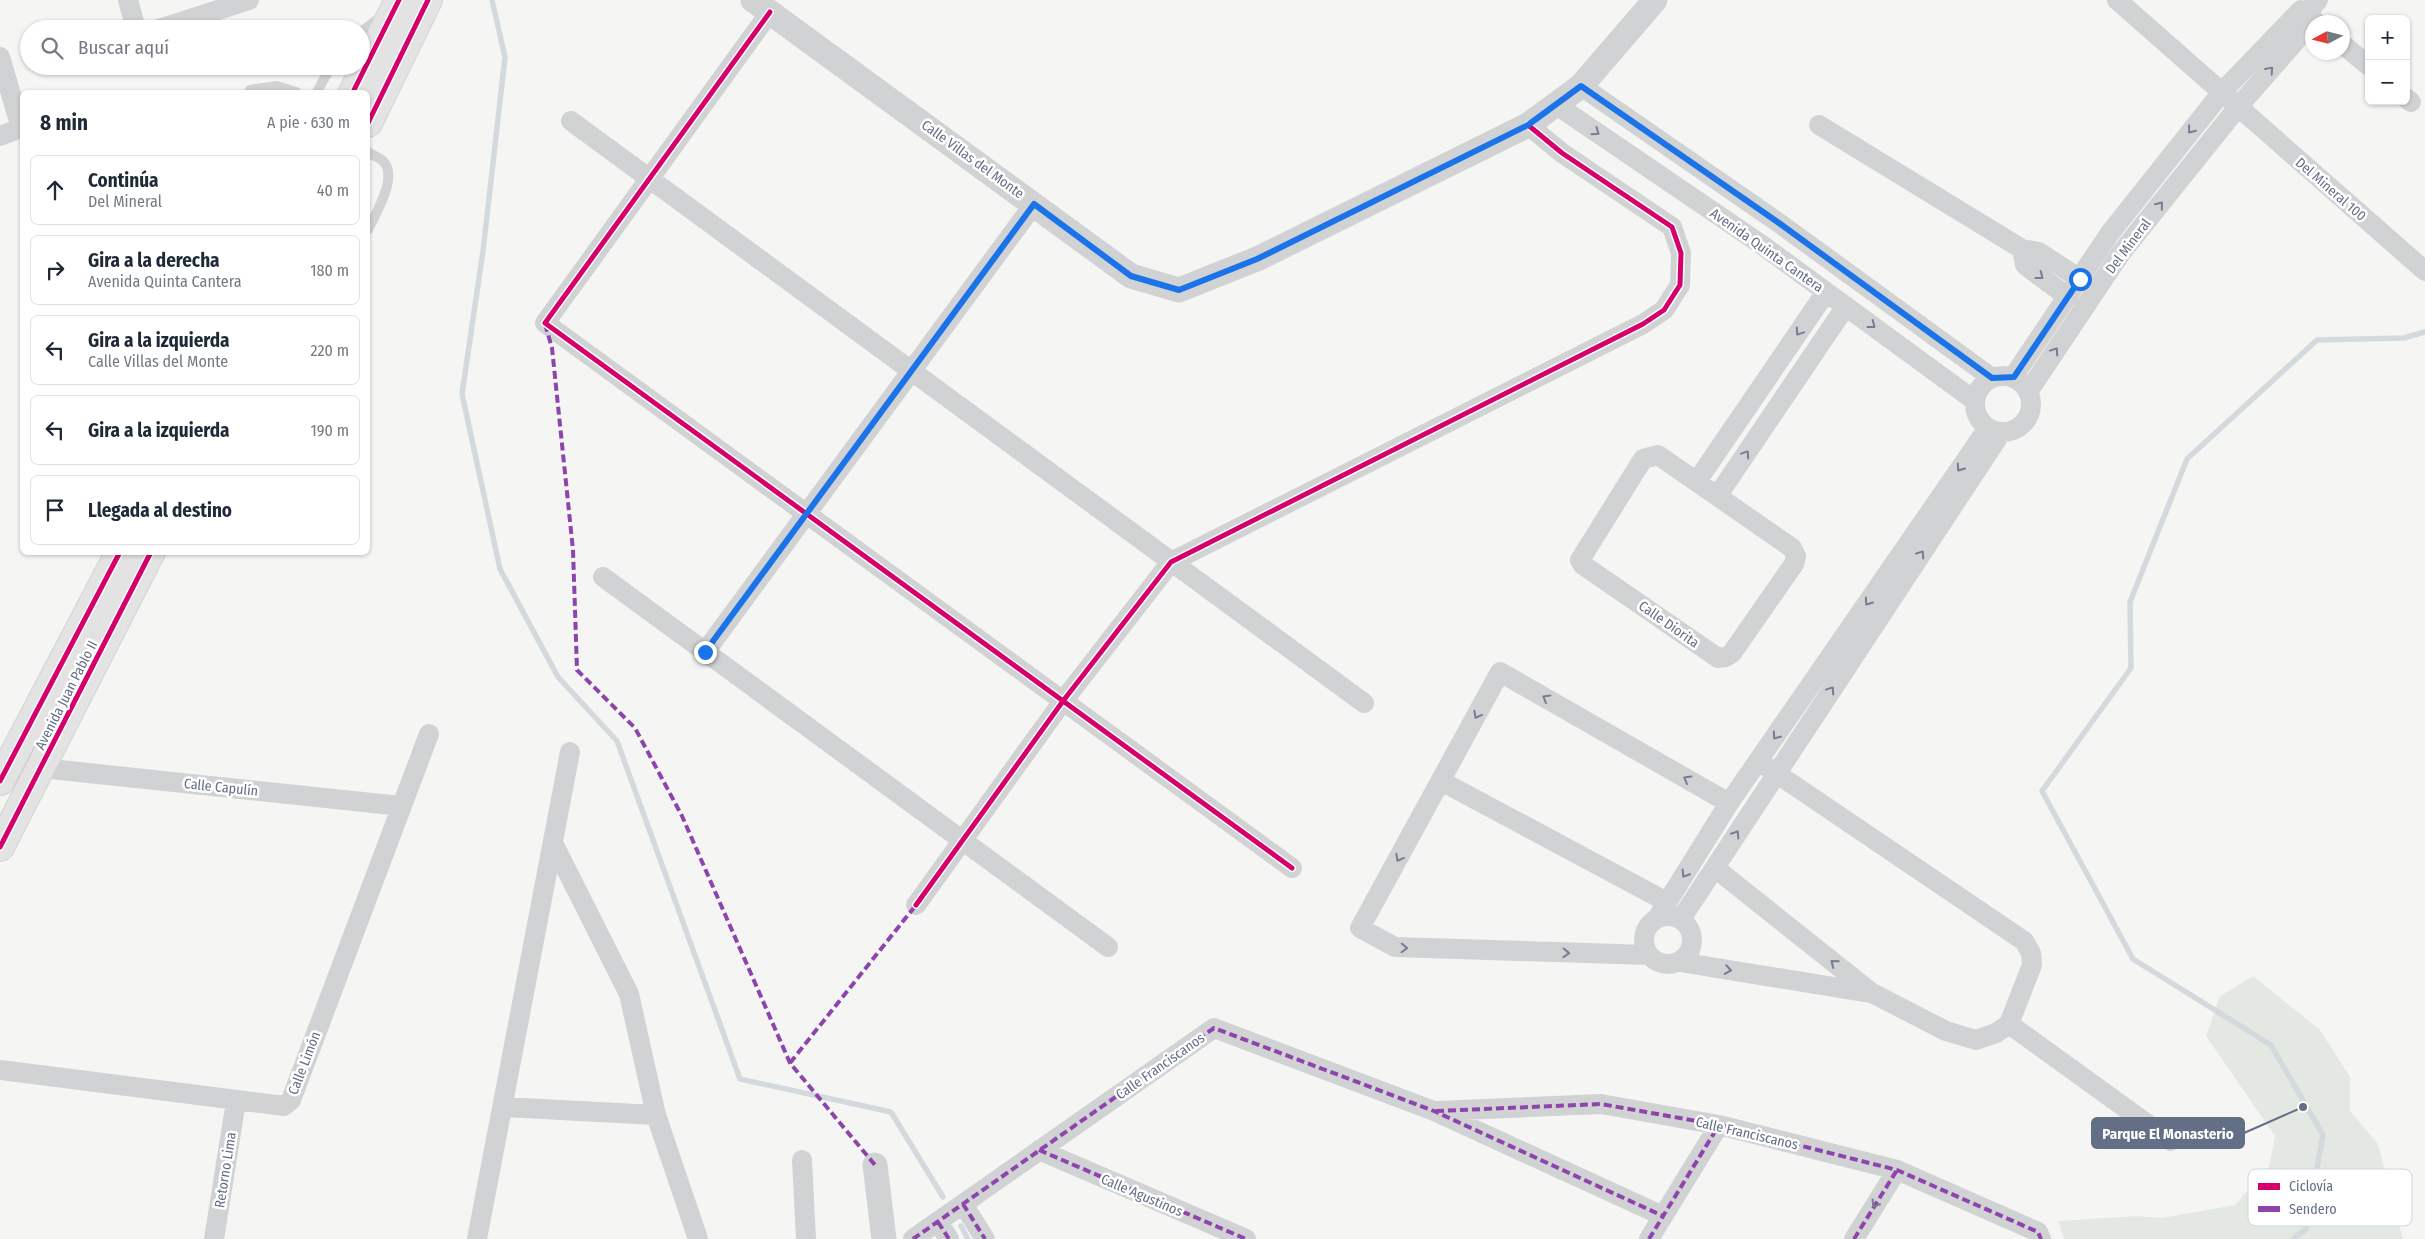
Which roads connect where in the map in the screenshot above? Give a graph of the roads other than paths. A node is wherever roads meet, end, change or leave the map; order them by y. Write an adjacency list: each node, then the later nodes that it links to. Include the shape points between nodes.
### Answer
1 (128, 0): 9 (street)
2 (249, 0): 10 (street)
3 (428, 0): 26 (main road)
4 (1655, 0): 18 (street, Calle Villas del Monte)
5 (2118, 0): 23 (street, Del Mineral 100)
6 (395, 2): 11 (lane); 13 (main road)
7 (761, 6): 34 (street); 35 (street, Calle Villas del Monte)
8 (2307, 11): 23 (street); 25 (street, one-way to 8)
9 (134, 20)
10 (187, 20)
11 (370, 24)
12 (2350, 51): 15 (street)
13 (370, 54)
14 (0, 57): 28 (street)
15 (2365, 63)
16 (326, 75): 21 (lane)
17 (360, 75): 22 (main road)
18 (1581, 86): 24 (street, Calle Villas del Monte); 45 (street, Avenida Quinta Cantera, via 1779,223)
19 (250, 90): 20 (lane, via 277,86)
20 (290, 90)
21 (318, 90)
22 (353, 90)
23 (2222, 92): 25 (street, Del Mineral 100); 39 (street, Del Mineral, one-way to 39, via 2110,233)
24 (1555, 104): 29 (street, Calle Villas del Monte); 40 (street, Avenida Quinta Cantera, one-way to 40)
25 (2238, 107): 38 (street, Del Mineral 100); 46 (street, Del Mineral, one-way to 25, via 2121,253)
26 (370, 119)
27 (571, 121): 34 (street)
28 (20, 125)
29 (1528, 125): 35 (street, Calle Villas del Monte, via 1257,259 1179,290 1131,276); 54 (street, via 1562,153 1672,227 1681,253 1680,285 1664,310 1643,324)
30 (1818, 125): 37 (street)
31 (20, 128): 32 (street)
32 (0, 136)
33 (370, 153): 36 (lane, via 383,161 389,184)
34 (649, 178): 43 (street); 51 (street, via 545,323)
35 (1034, 204): 43 (street)
36 (370, 226)
37 (2022, 249): 39 (street, via 2039,252); 41 (street, one-way to 41, via 2025,265)
38 (2425, 271)
39 (2080, 279): 41 (street, Del Mineral)
40 (1826, 292): 42 (street, Avenida Quinta Cantera); 49 (street, one-way to 49)
41 (2068, 297): 44 (street, Del Mineral)
42 (1846, 306): 47 (street, Avenida Quinta Cantera, one-way to 47); 50 (street, one-way to 42)
43 (911, 371): 51 (street); 54 (street)
44 (2014, 377): 45 (street); 46 (street)
45 (1992, 378): 47 (street, via 1980,388)
46 (2028, 392): 48 (street, via 2031,406 2026,420 2015,430)
47 (1975, 401): 48 (street, via 1977,416)
48 (1995, 430): 57 (street)
49 (1697, 481): 50 (street, Calle Diorita); 50 (street, Calle Diorita, via 1658,455 1643,458 1580,560 1583,566 1718,658 1732,652 1794,564 1796,556 1792,548)
50 (1718, 495)
51 (806, 514): 56 (street); 58 (street)
52 (118, 555): 65 (main road, Avenida Juan Pablo II)
53 (149, 555): 63 (main road, Avenida Juan Pablo II)
54 (1172, 562): 58 (street); 59 (street)
55 (603, 577): 56 (street)
56 (705, 652): 69 (street)
57 (1843, 655): 62 (street, one-way to 62); 64 (street, one-way to 57)
58 (1063, 701): 69 (street); 72 (street)
59 (1364, 703)
60 (428, 734): 68 (street, Calle Limón)
61 (570, 752): 70 (street)
62 (1758, 761): 64 (street); 67 (street)
63 (41, 768): 68 (street, Calle Capulín); 71 (main road, Avenida Juan Pablo II)
64 (1775, 774): 73 (street, one-way to 64); 81 (street, via 2024,941 2031,953 2032,965)
65 (0, 781)
66 (1441, 781): 67 (street, one-way to 66, via 1500,672); 75 (street); 78 (street, one-way to 78, via 1360,928 1394,947)
67 (1729, 803): 75 (street, one-way to 75)
68 (401, 806): 83 (street, Calle Limón, via 291,1100 284,1106)
69 (963, 841): 74 (street); 77 (street)
70 (553, 843): 84 (street); 86 (street, via 629,994)
71 (0, 847)
72 (1292, 868)
73 (1715, 868): 76 (street); 80 (street, one-way to 73)
74 (916, 905)
75 (1663, 909): 76 (street); 78 (street, via 1646,931 1644,939)
76 (1681, 919): 79 (street, via 1688,925 1693,941 1691,949)
77 (1108, 947)
78 (1649, 955): 79 (street, via 1663,964)
79 (1680, 962): 80 (street, one-way to 80)
80 (1872, 993): 81 (street, via 1946,1031 1976,1040)
81 (2009, 1024): 88 (street)
82 (0, 1070): 83 (street, Calle Limón)
83 (236, 1101): 96 (street, Retorno Lima)
84 (502, 1107): 86 (street); 97 (street)
85 (1434, 1111): 87 (street, Calle Franciscanos, via 1601,1104); 89 (street, Calle Franciscanos, via 1214,1028); 94 (street, Calle Franciscanos)
86 (656, 1115): 98 (street)
87 (1719, 1125): 92 (street, Calle Franciscanos); 94 (street)
88 (2171, 1141)
89 (1039, 1150): 93 (street, Calle Franciscanos); 104 (street, Calle Agustinos)
90 (802, 1160): 99 (street)
91 (875, 1165): 100 (street)
92 (1897, 1170): 106 (street, one-way to 106); 107 (street, Calle Franciscanos, via 2038,1232)
93 (963, 1204): 95 (street, Calle Franciscanos); 103 (street)
94 (1663, 1216): 105 (street)
95 (938, 1222): 101 (street, Calle Franciscanos); 102 (street)
96 (214, 1239)
97 (477, 1239)
98 (698, 1239)
99 (806, 1239)
100 (884, 1239)
101 (913, 1239)
102 (949, 1239)
103 (986, 1239)
104 (1246, 1239)
105 (1649, 1239)
106 (1854, 1239)
107 (2041, 1239)

